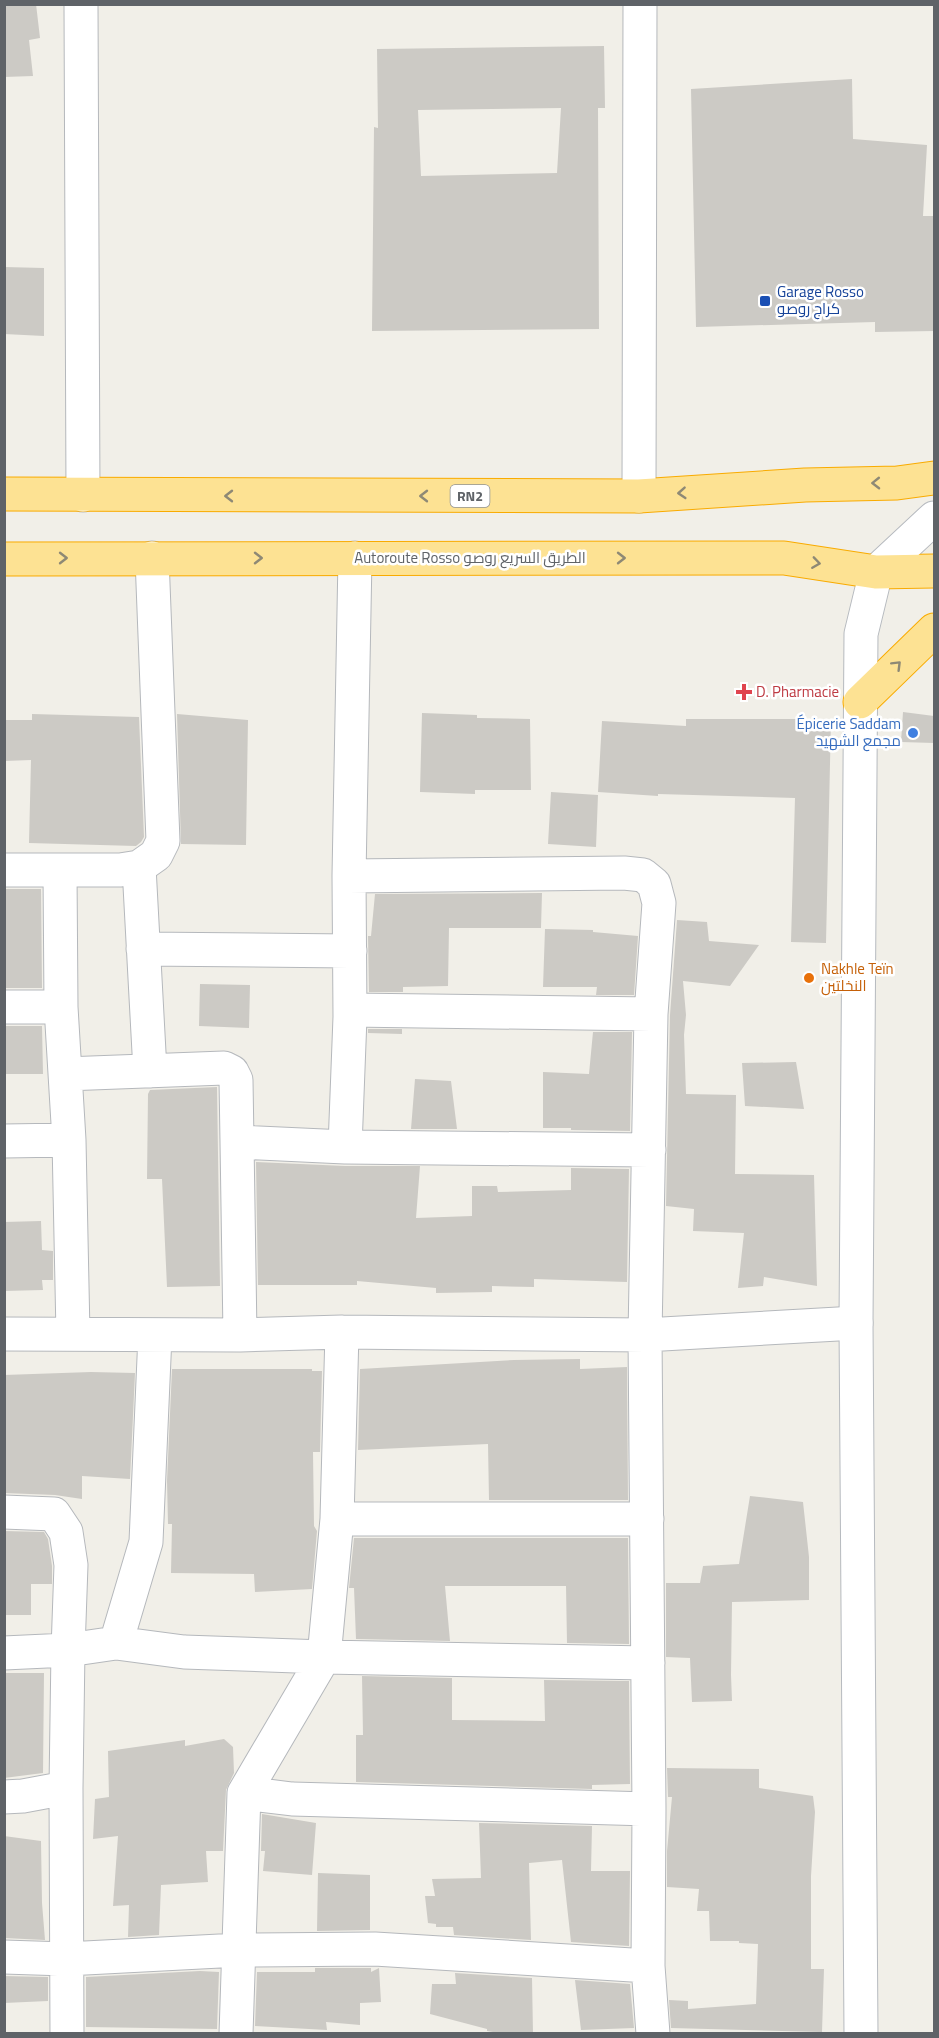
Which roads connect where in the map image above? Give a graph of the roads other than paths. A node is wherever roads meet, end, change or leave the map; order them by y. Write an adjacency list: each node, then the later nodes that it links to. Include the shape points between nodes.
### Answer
1 (81, 4): 5 (street)
2 (640, 4): 6 (street)
3 (934, 478): 6 (highway, RN2, one-way to 6)
4 (4, 495): 5 (highway, RN2)
5 (83, 495): 6 (highway, RN2, one-way to 5)
6 (639, 496)
7 (934, 518): 12 (street)
8 (152, 558): 9 (highway, Autoroute Rosso الطريق السريع روصو, one-way to 9); 10 (highway, Autoroute Rosso الطريق السريع روصو, one-way to 8); 15 (street, via 163,841 156,855)
9 (355, 558): 12 (highway, Autoroute Rosso الطريق السريع روصو, one-way to 12, via 784,558); 18 (street)
10 (4, 559)
11 (934, 571): 12 (highway, Autoroute Rosso الطريق السريع روصو)
12 (876, 572): 14 (street, via 861,634)
13 (934, 630): 14 (highway, one-way to 13)
14 (860, 702): 32 (street)
15 (139, 867): 17 (street); 19 (street)
16 (4, 870): 17 (street)
17 (60, 872): 21 (street)
18 (349, 876): 20 (street); 24 (street, via 643,875 654,884 659,903)
19 (143, 949): 20 (street); 25 (street)
20 (350, 951): 23 (street)
21 (61, 1007): 22 (street); 26 (street)
22 (4, 1008)
23 (350, 1010): 24 (street); 30 (street)
24 (651, 1014): 31 (street)
25 (150, 1071): 26 (street); 29 (street, via 224,1068 232,1072 236,1080)
26 (65, 1074): 27 (street)
27 (69, 1140): 28 (street); 35 (street)
28 (4, 1141)
29 (237, 1142): 30 (street); 37 (street)
30 (345, 1147): 31 (street)
31 (649, 1150): 38 (street)
32 (856, 1323): 38 (street); 58 (street)
33 (342, 1332): 37 (street); 38 (street); 40 (street)
34 (4, 1334): 35 (street)
35 (73, 1334): 36 (street)
36 (155, 1335): 37 (street); 42 (street, via 146,1542)
37 (240, 1335)
38 (645, 1335): 41 (street)
39 (4, 1512): 43 (street, via 54,1514 66,1532 71,1565)
40 (337, 1519): 41 (street); 45 (street)
41 (647, 1519): 46 (street)
42 (117, 1643): 43 (street); 45 (street, via 184,1652)
43 (68, 1650): 44 (street); 47 (street)
44 (4, 1653)
45 (324, 1657): 46 (street); 48 (street)
46 (648, 1663): 50 (street)
47 (66, 1788): 49 (street); 53 (street)
48 (244, 1793): 50 (street, via 292,1800); 51 (street)
49 (4, 1797)
50 (650, 1809): 54 (street)
51 (239, 1950): 53 (street); 54 (street, via 375,1949); 56 (street)
52 (4, 1957): 53 (street)
53 (66, 1959): 55 (street)
54 (648, 1966): 57 (street)
55 (67, 2034)
56 (236, 2034)
57 (653, 2034)
58 (861, 2034)

